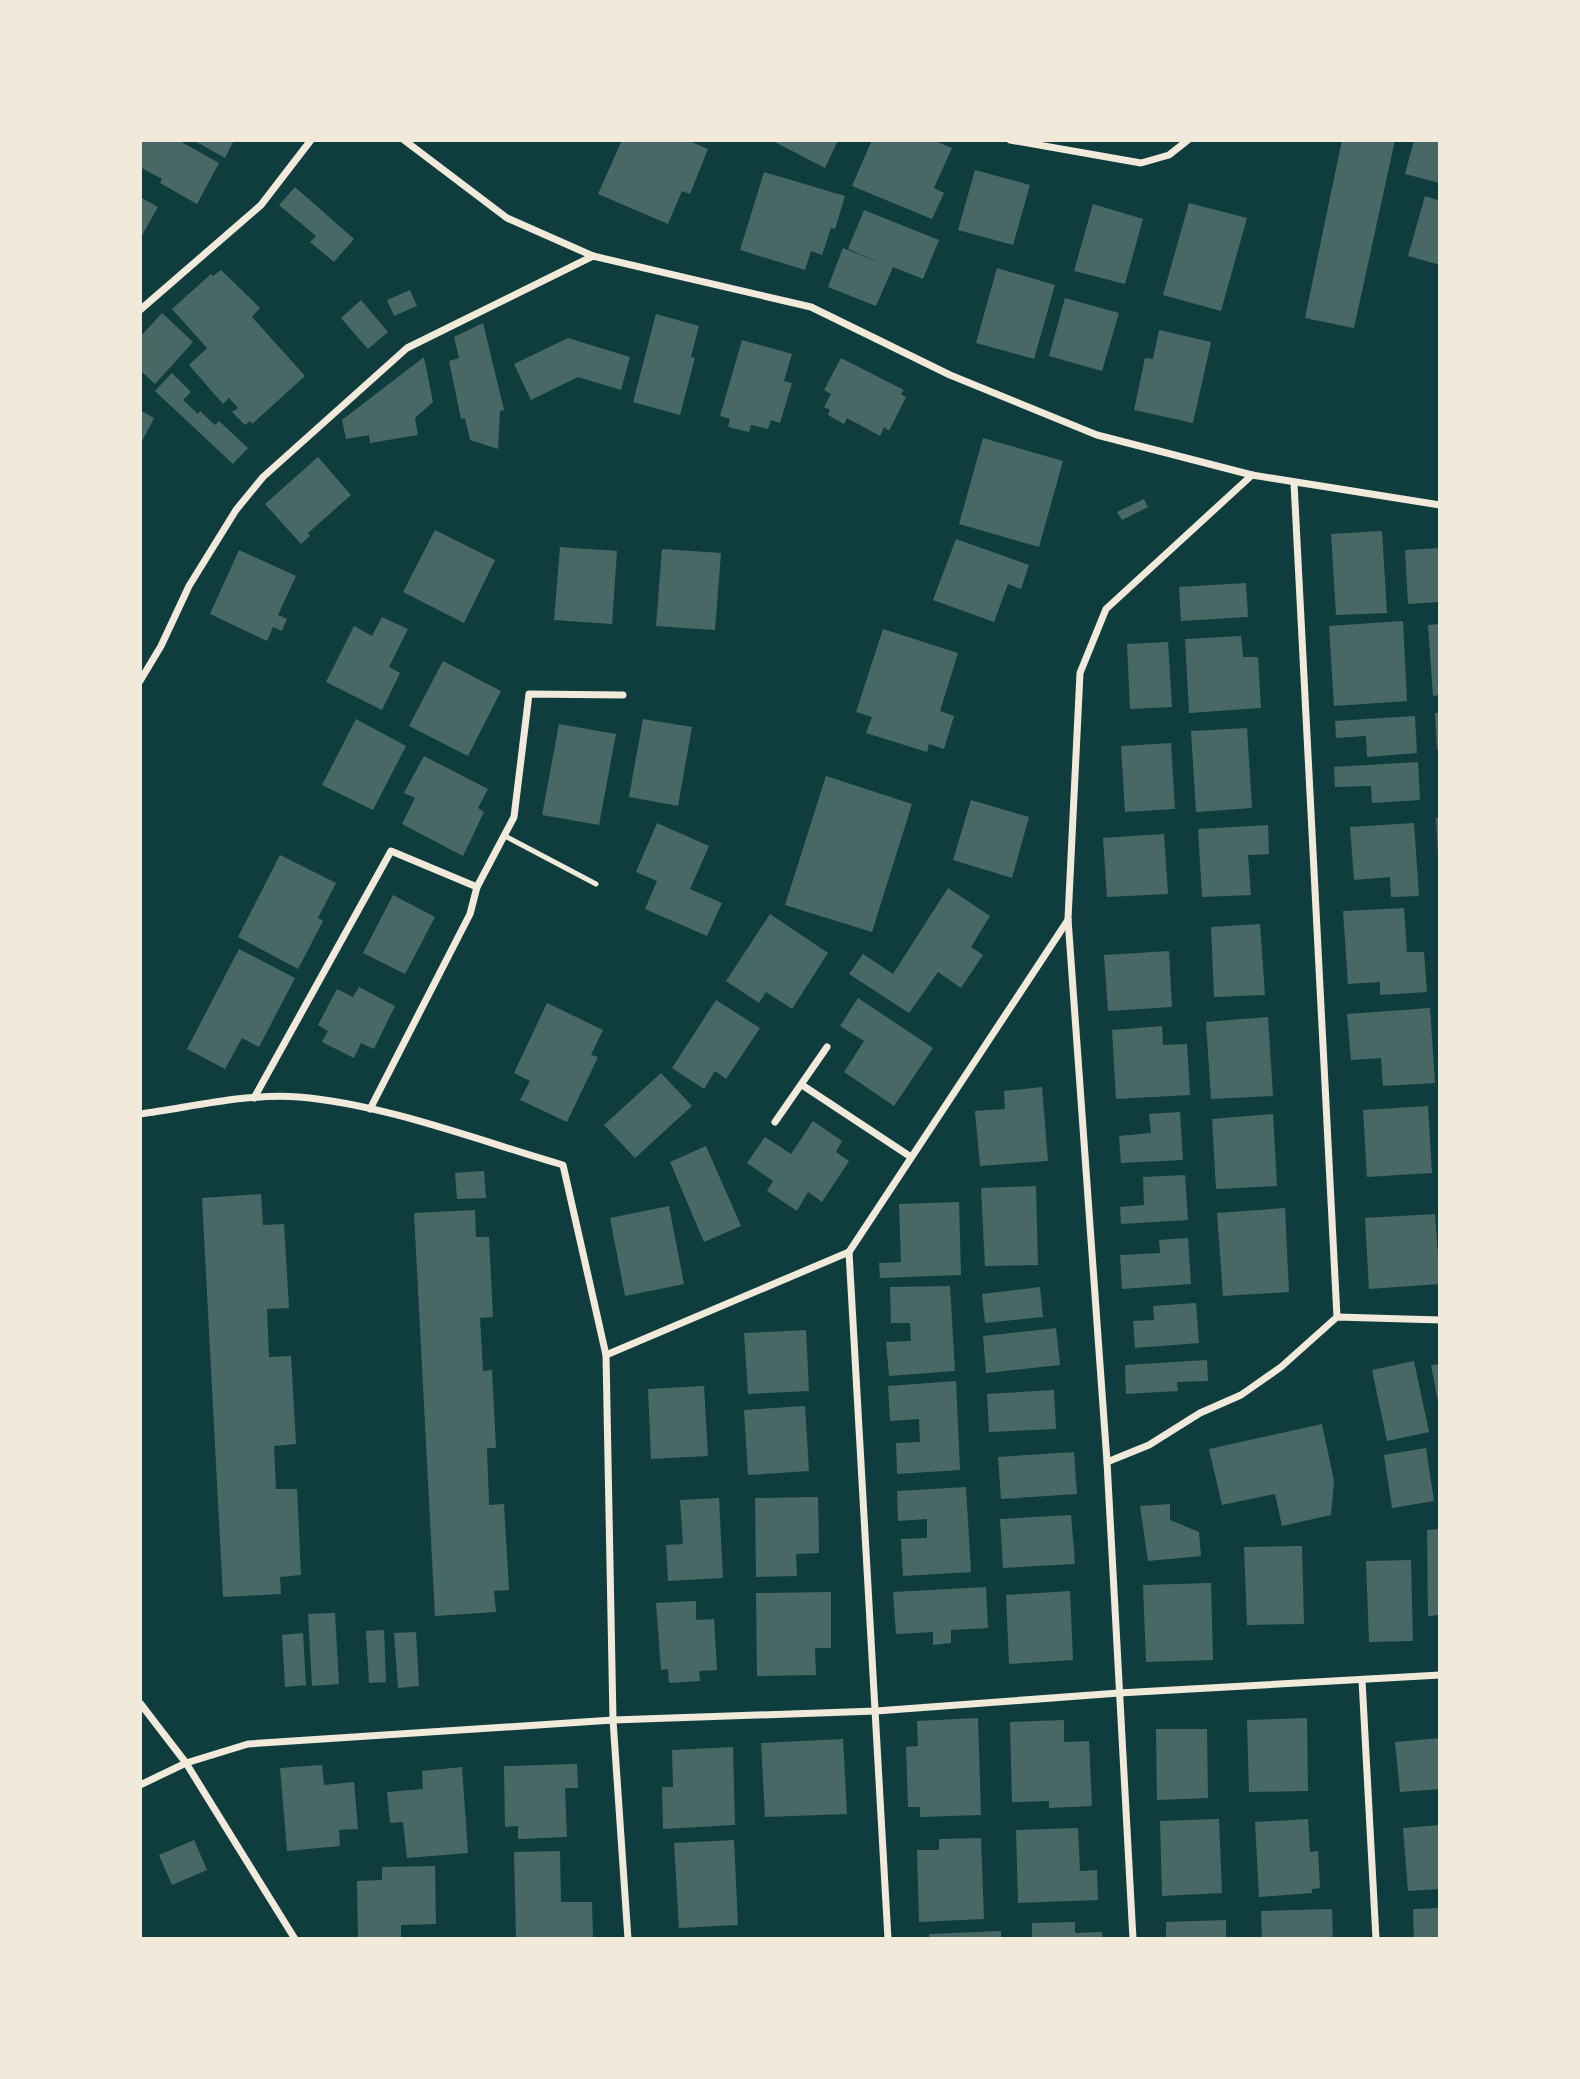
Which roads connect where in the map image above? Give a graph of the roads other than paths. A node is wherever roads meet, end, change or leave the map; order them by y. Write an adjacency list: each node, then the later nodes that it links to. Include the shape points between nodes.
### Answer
1 (311, 140): 6 (street, via 261,205)
2 (404, 140): 5 (street, via 508,218)
3 (1010, 140): 4 (street, via 1141,163 1169,155)
4 (1188, 140)
5 (593, 256): 7 (street, via 811,307 950,375 1097,435); 10 (street, via 407,348 263,477 236,510 189,586 162,646)
6 (140, 310)
7 (1252, 475): 8 (street); 15 (street, via 1106,609 1080,673)
8 (1294, 483): 9 (street); 24 (street)
9 (1440, 505)
10 (140, 681)
11 (623, 695): 12 (street, via 529,694 514,817)
12 (505, 836): 13 (lane); 14 (street)
13 (596, 884)
14 (477, 887): 18 (street, via 391,851); 19 (street, via 470,914)
15 (1068, 919): 22 (street); 27 (street)
16 (827, 1047): 17 (street)
17 (802, 1085): 21 (street); 22 (street)
18 (254, 1098): 19 (street, via 299,1097); 20 (street)
19 (370, 1109): 26 (street, via 563,1165)
20 (140, 1114)
21 (775, 1122)
22 (911, 1157): 23 (street)
23 (849, 1252): 26 (street); 32 (street)
24 (1336, 1317): 25 (street); 27 (street, via 1281,1367 1241,1395 1200,1413 1149,1446)
25 (1440, 1320)
26 (606, 1355): 33 (street)
27 (1107, 1462): 30 (street)
28 (1440, 1675): 29 (street)
29 (1362, 1680): 30 (street); 40 (street)
30 (1119, 1693): 32 (street); 39 (street)
31 (140, 1703): 34 (street)
32 (876, 1711): 33 (street); 38 (street)
33 (613, 1720): 34 (street, via 248,1744); 37 (street)
34 (186, 1763): 35 (street); 36 (street)
35 (140, 1785)
36 (295, 1939)
37 (628, 1939)
38 (888, 1939)
39 (1133, 1939)
40 (1376, 1939)

